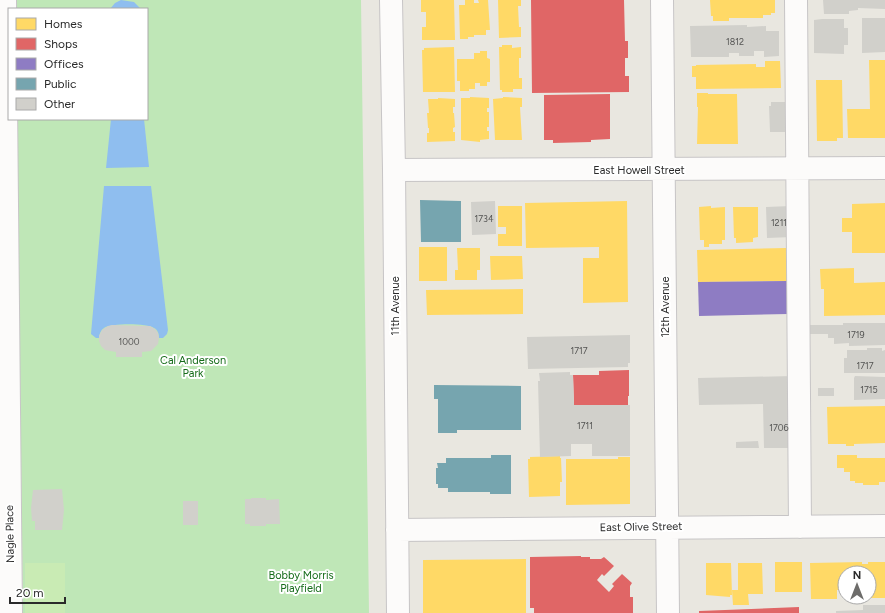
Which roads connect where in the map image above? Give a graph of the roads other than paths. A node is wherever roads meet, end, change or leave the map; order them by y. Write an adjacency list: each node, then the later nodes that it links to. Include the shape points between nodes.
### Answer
1 (5, 0): 9 (street, Nagle Place)
2 (391, 0): 7 (street, 11th Avenue)
3 (662, 0): 8 (street, 12th Avenue)
4 (796, 0): 5 (street)
5 (796, 168): 6 (street, East Howell Street); 8 (street, East Howell Street); 12 (street)
6 (885, 168)
7 (394, 170): 8 (street, East Howell Street); 13 (street, 11th Avenue)
8 (664, 170): 11 (street, 12th Avenue)
9 (3, 177): 14 (street, Nagle Place)
10 (885, 526): 12 (street, East Olive Street)
11 (667, 527): 12 (street, East Olive Street); 13 (street, East Olive Street); 16 (street, 12th Avenue)
12 (800, 527)
13 (397, 530): 15 (street, 11th Avenue)
14 (11, 613)
15 (398, 613)
16 (668, 613)

